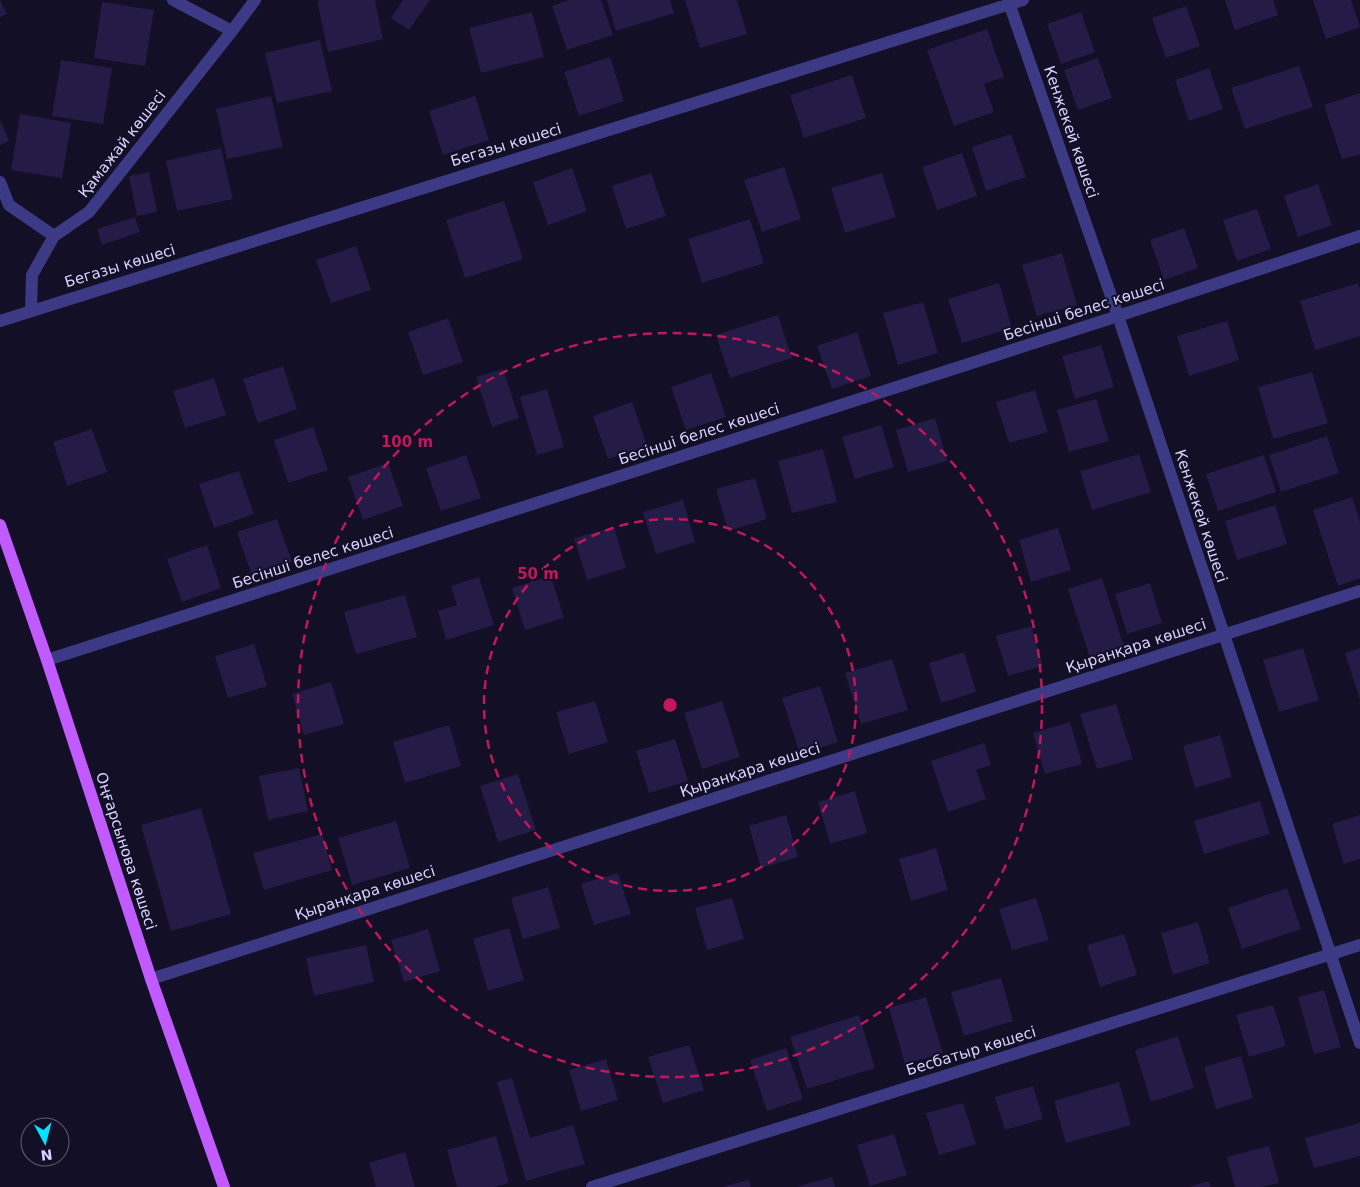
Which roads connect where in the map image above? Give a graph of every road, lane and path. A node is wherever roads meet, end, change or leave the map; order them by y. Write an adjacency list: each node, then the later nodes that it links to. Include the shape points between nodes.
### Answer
1 (173, 0): 5 (street)
2 (255, 0): 5 (street, Қамажай көшесі)
3 (1023, 0): 4 (street, Бегазы көшесі)
4 (1009, 2): 9 (street, Бегазы көшесі); 10 (street, Кенжекей көшесі)
5 (232, 32): 7 (street, Қамажай көшесі, via 90,212)
6 (0, 182): 7 (street, via 9,205)
7 (54, 236): 9 (street, Қамажай көшесі, via 32,275)
8 (1360, 236): 10 (street, Бесінші белес көшесі)
9 (31, 310): 11 (street, Бегазы көшесі)
10 (1118, 316): 14 (street, Кенжекей көшесі); 15 (street, Бесінші белес көшесі)
11 (0, 322)
12 (0, 525): 15 (main road, Оңғарсынова көшесі)
13 (1360, 591): 14 (street, Қыранқара көшесі)
14 (1223, 636): 17 (street, Кенжекей көшесі); 18 (street, Қыранқара көшесі)
15 (47, 660): 18 (main road, Оңғарсынова көшесі)
16 (1360, 945): 17 (street, Бесбатыр көшесі)
17 (1331, 954): 19 (street, Кенжекей көшесі); 21 (street, Бесбатыр көшесі)
18 (151, 978): 20 (main road, Оңғарсынова көшесі)
19 (1360, 1042)
20 (224, 1187)
21 (592, 1187)

